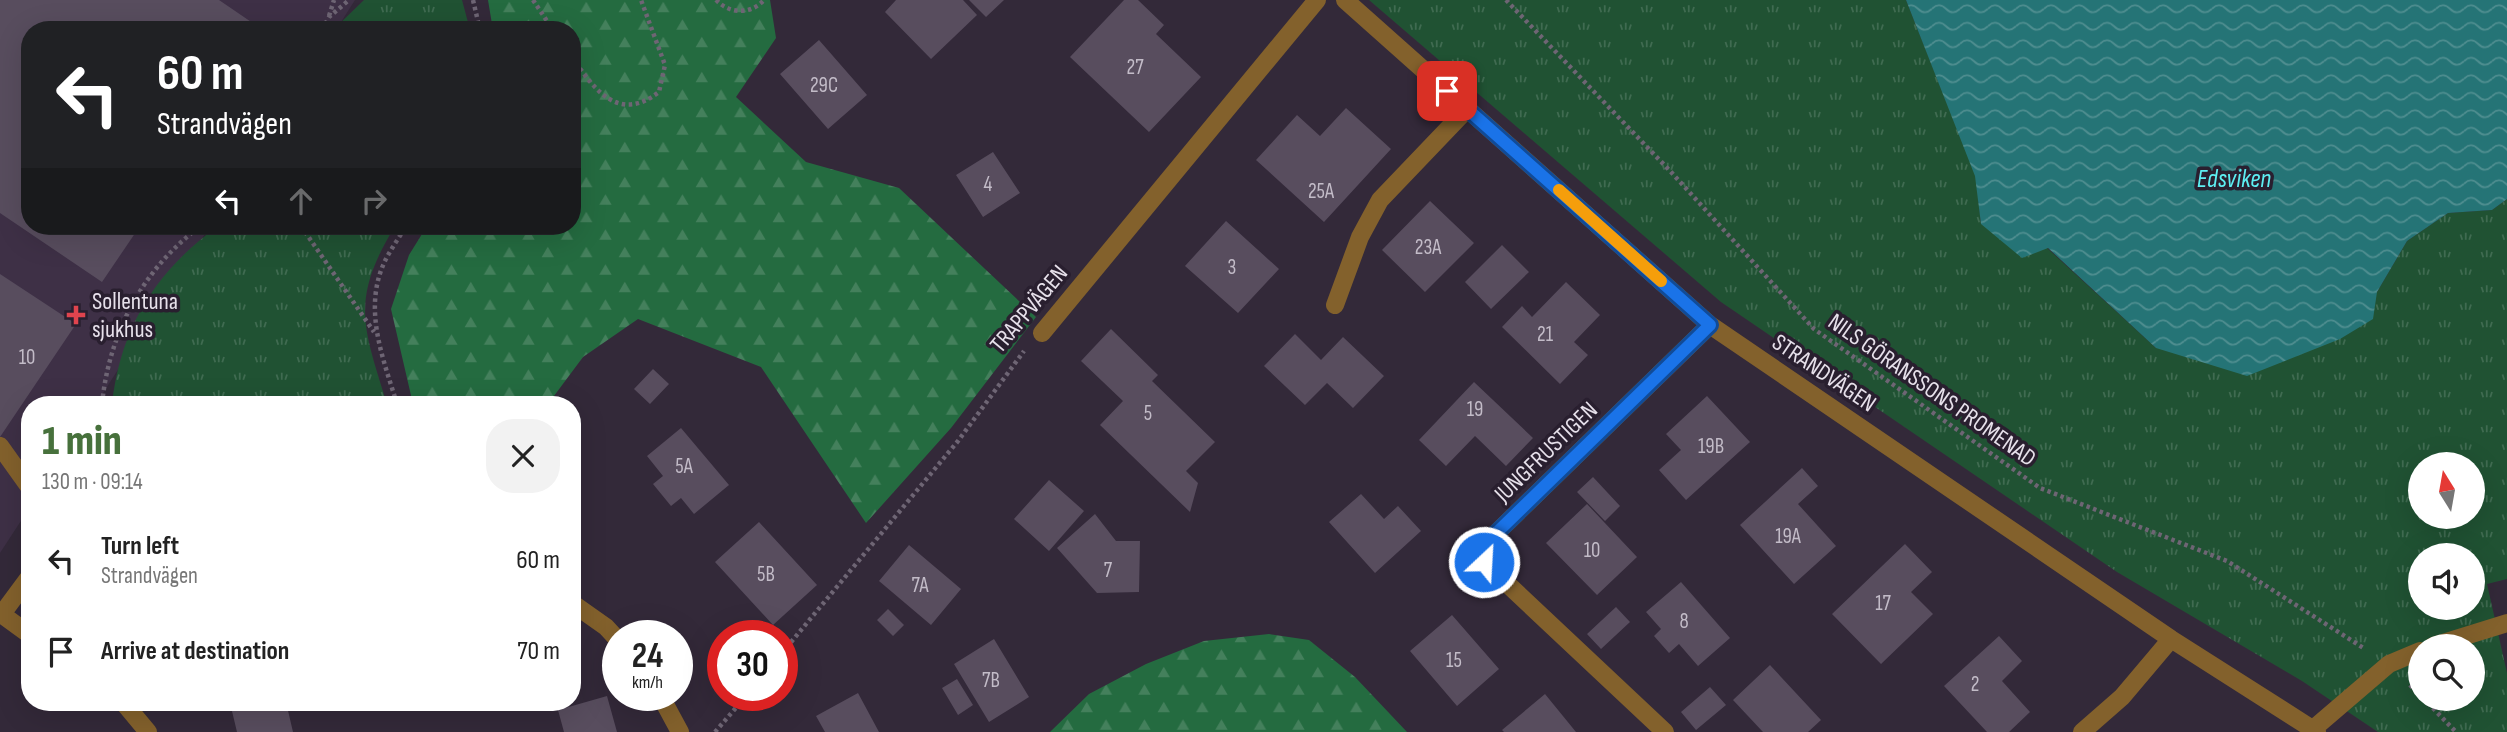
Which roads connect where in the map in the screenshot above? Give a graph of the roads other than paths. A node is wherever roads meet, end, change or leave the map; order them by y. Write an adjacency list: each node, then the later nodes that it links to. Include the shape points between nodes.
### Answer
1 (1317, 0): 6 (street, TRAPPVÄGEN)
2 (1345, 0): 3 (street, STRANDVÄGEN)
3 (1467, 109): 4 (street, via 1380,200 1360,237); 5 (street, STRANDVÄGEN)
4 (1335, 304)
5 (1710, 325): 16 (street, STRANDVÄGEN); 23 (street, JUNGFRUSTIGEN, via 1484,545 1484,562)
6 (1042, 333)
7 (0, 446): 8 (street)
8 (21, 475)
9 (21, 588): 11 (street)
10 (581, 609): 13 (street)
11 (1, 614): 14 (street)
12 (2507, 623): 15 (street)
13 (602, 624)
14 (21, 628)
15 (2472, 634)
16 (2171, 639): 20 (street, STRANDVÄGEN); 24 (street, via 2122,697)
17 (2408, 656): 20 (street, via 2389,664)
18 (130, 711): 21 (street)
19 (669, 711): 22 (street)
20 (2315, 731)
21 (148, 732)
22 (680, 732)
23 (1665, 732)
24 (2082, 732)

